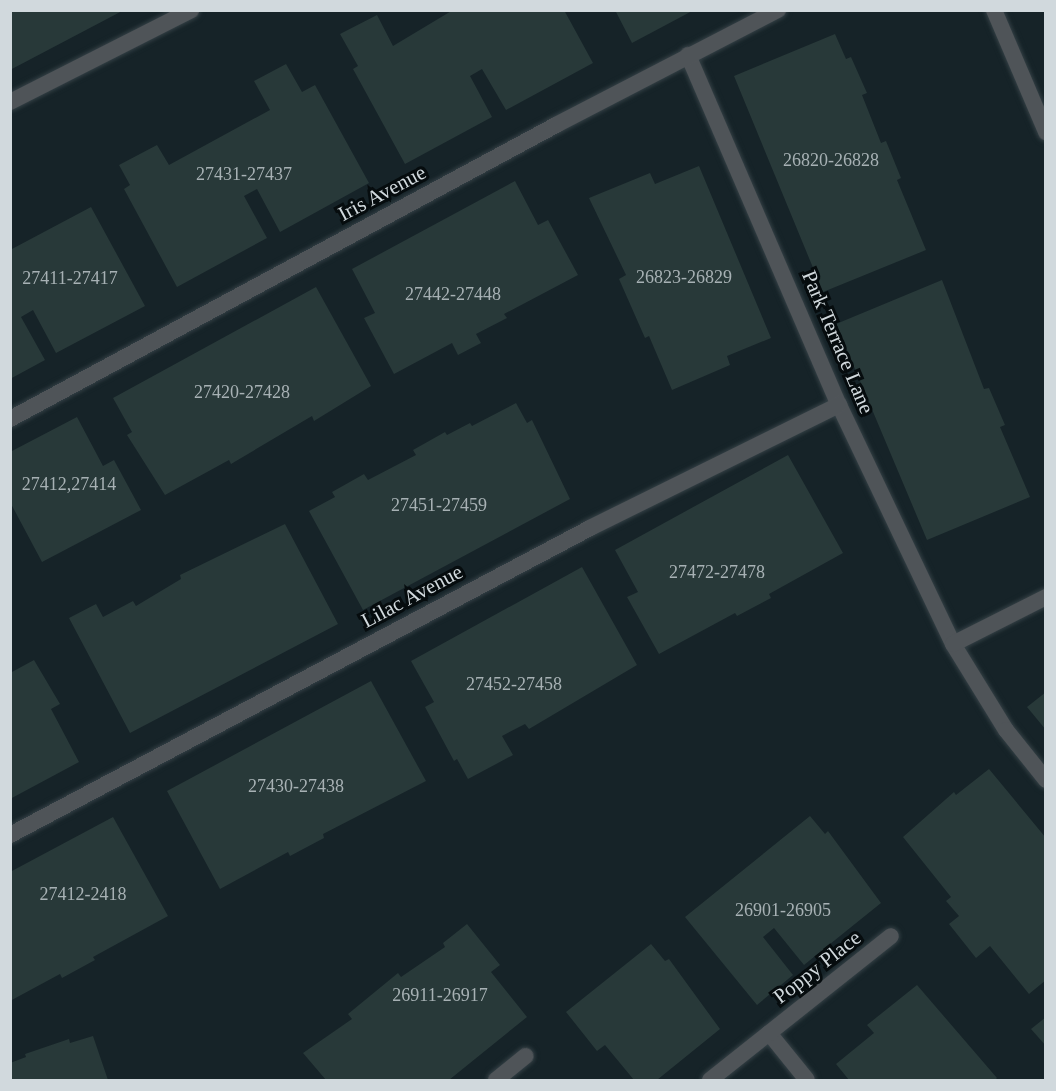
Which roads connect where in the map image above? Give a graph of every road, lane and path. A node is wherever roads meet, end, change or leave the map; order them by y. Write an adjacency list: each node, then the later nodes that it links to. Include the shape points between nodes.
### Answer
1 (191, 10): 5 (street)
2 (778, 10): 4 (street, Iris Avenue)
3 (994, 10): 6 (street)
4 (688, 55): 7 (street, Park Terrace Lane); 8 (street, Iris Avenue)
5 (10, 102)
6 (1046, 132)
7 (839, 405): 10 (street, Park Terrace Lane); 12 (street, Lilac Avenue, via 590,528)
8 (10, 419)
9 (1046, 597): 10 (street)
10 (953, 644): 11 (street, Park Terrace Lane, via 1006,730)
11 (1046, 780)
12 (10, 835)
13 (891, 936): 14 (street, Poppy Place)
14 (770, 1033): 17 (street, Poppy Place); 18 (street, Poppy Place)
15 (526, 1056): 16 (street)
16 (496, 1080)
17 (710, 1080)
18 (807, 1080)

